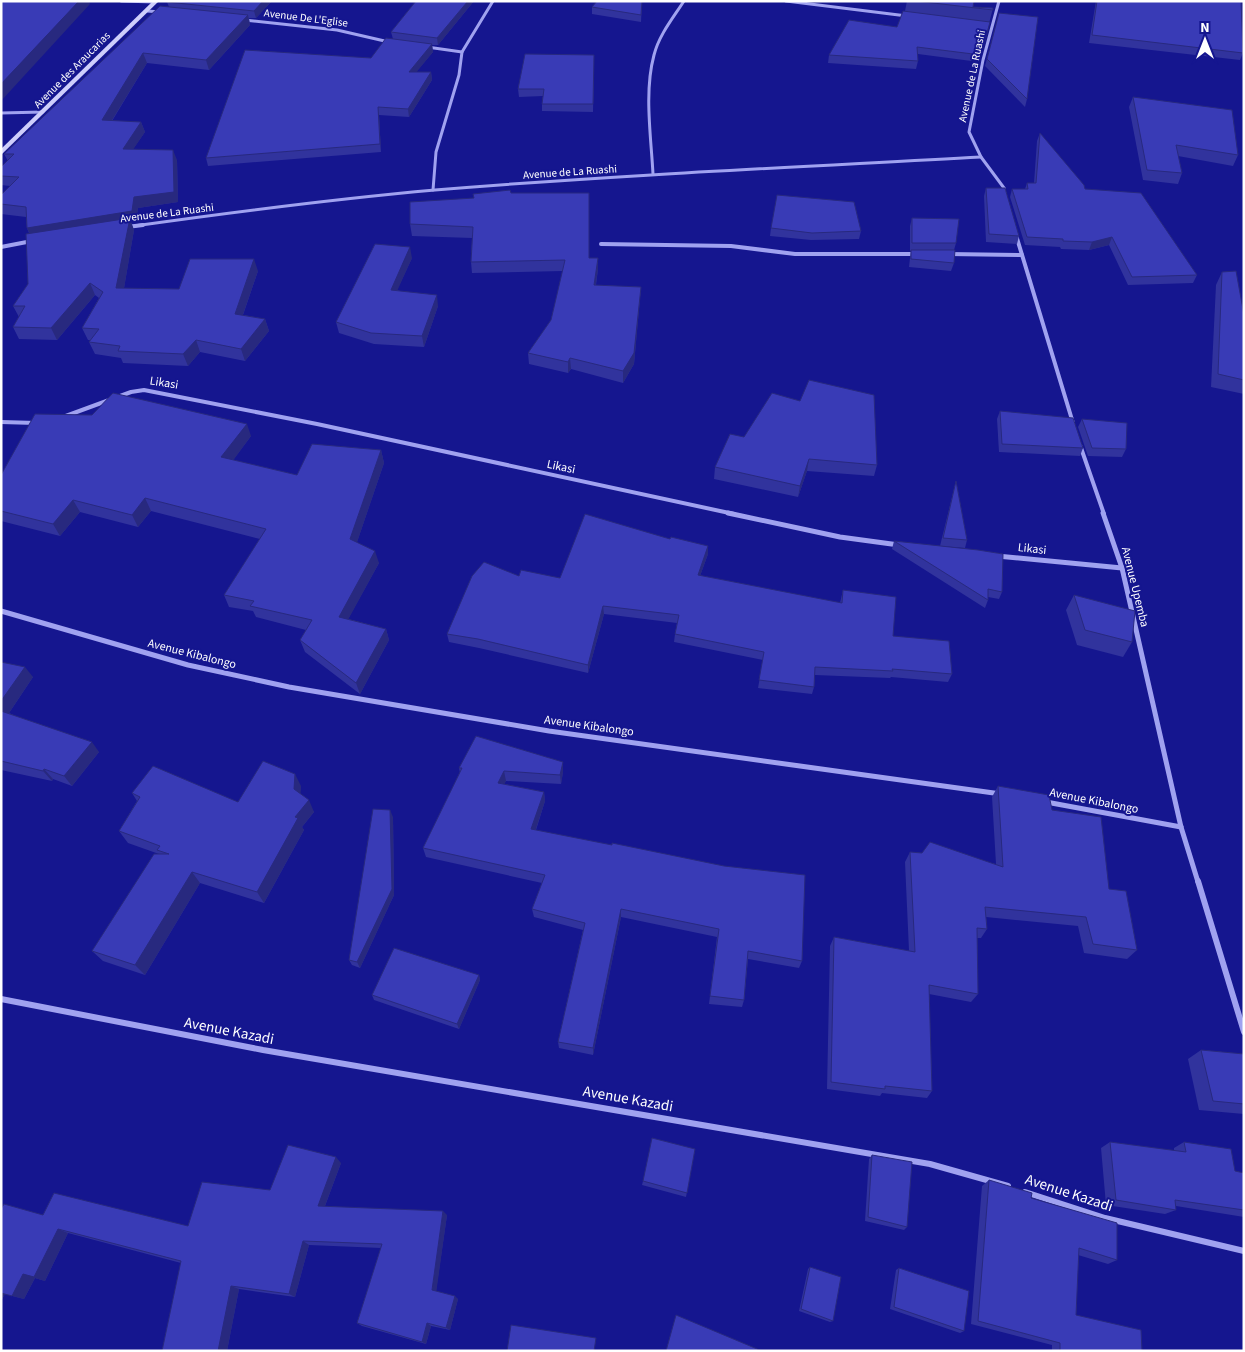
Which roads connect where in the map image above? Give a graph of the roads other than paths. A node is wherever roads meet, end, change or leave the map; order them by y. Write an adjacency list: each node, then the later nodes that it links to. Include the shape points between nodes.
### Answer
1 (121, 1): 6 (street)
2 (493, 1): 13 (street)
3 (684, 1): 18 (street, via 664,32 655,54 651,95)
4 (786, 1): 9 (street)
5 (999, 1): 17 (street, Avenue de La Ruashi, via 969,132)
6 (156, 2): 7 (street, Avenue des Araucarias)
7 (147, 10): 8 (street); 14 (street, Avenue des Araucarias)
8 (168, 12)
9 (916, 17)
10 (238, 19): 11 (street, Avenue De L'Eglise, via 337,30)
11 (394, 43)
12 (424, 46): 13 (street)
13 (462, 52): 19 (street, via 459,75 436,152)
14 (44, 112): 15 (street); 16 (street, Avenue des Araucarias)
15 (1, 113)
16 (1, 154)
17 (981, 157): 18 (street, Avenue de La Ruashi); 20 (street, via 1004,188)
18 (653, 174): 19 (street, Avenue de La Ruashi)
19 (433, 190): 22 (street, Avenue de La Ruashi)
20 (1006, 198)
21 (1014, 226): 28 (street)
22 (118, 228)
23 (39, 240): 25 (street)
24 (601, 244): 26 (street, via 731,246 795,254)
25 (1, 246)
26 (924, 254)
27 (942, 254): 28 (street)
28 (1022, 254): 32 (street)
29 (60, 418): 34 (street, Likasi, via 144,390 840,537)
30 (1, 422): 31 (street)
31 (42, 423)
32 (1075, 430)
33 (1078, 439): 36 (street, Avenue Upemba)
34 (909, 546)
35 (987, 554): 36 (street, Likasi)
36 (1122, 568): 40 (street, Avenue Upemba)
37 (1, 611): 38 (street, Avenue Kibalongo, via 170,660 289,687 559,732)
38 (1011, 796)
39 (1040, 801): 40 (street, Avenue Kibalongo)
40 (1181, 827): 42 (street, Avenue Upemba)
41 (1, 999): 43 (street, Avenue Kazadi, via 272,1052 930,1164 1105,1218)
42 (1244, 1032)
43 (1244, 1251)

